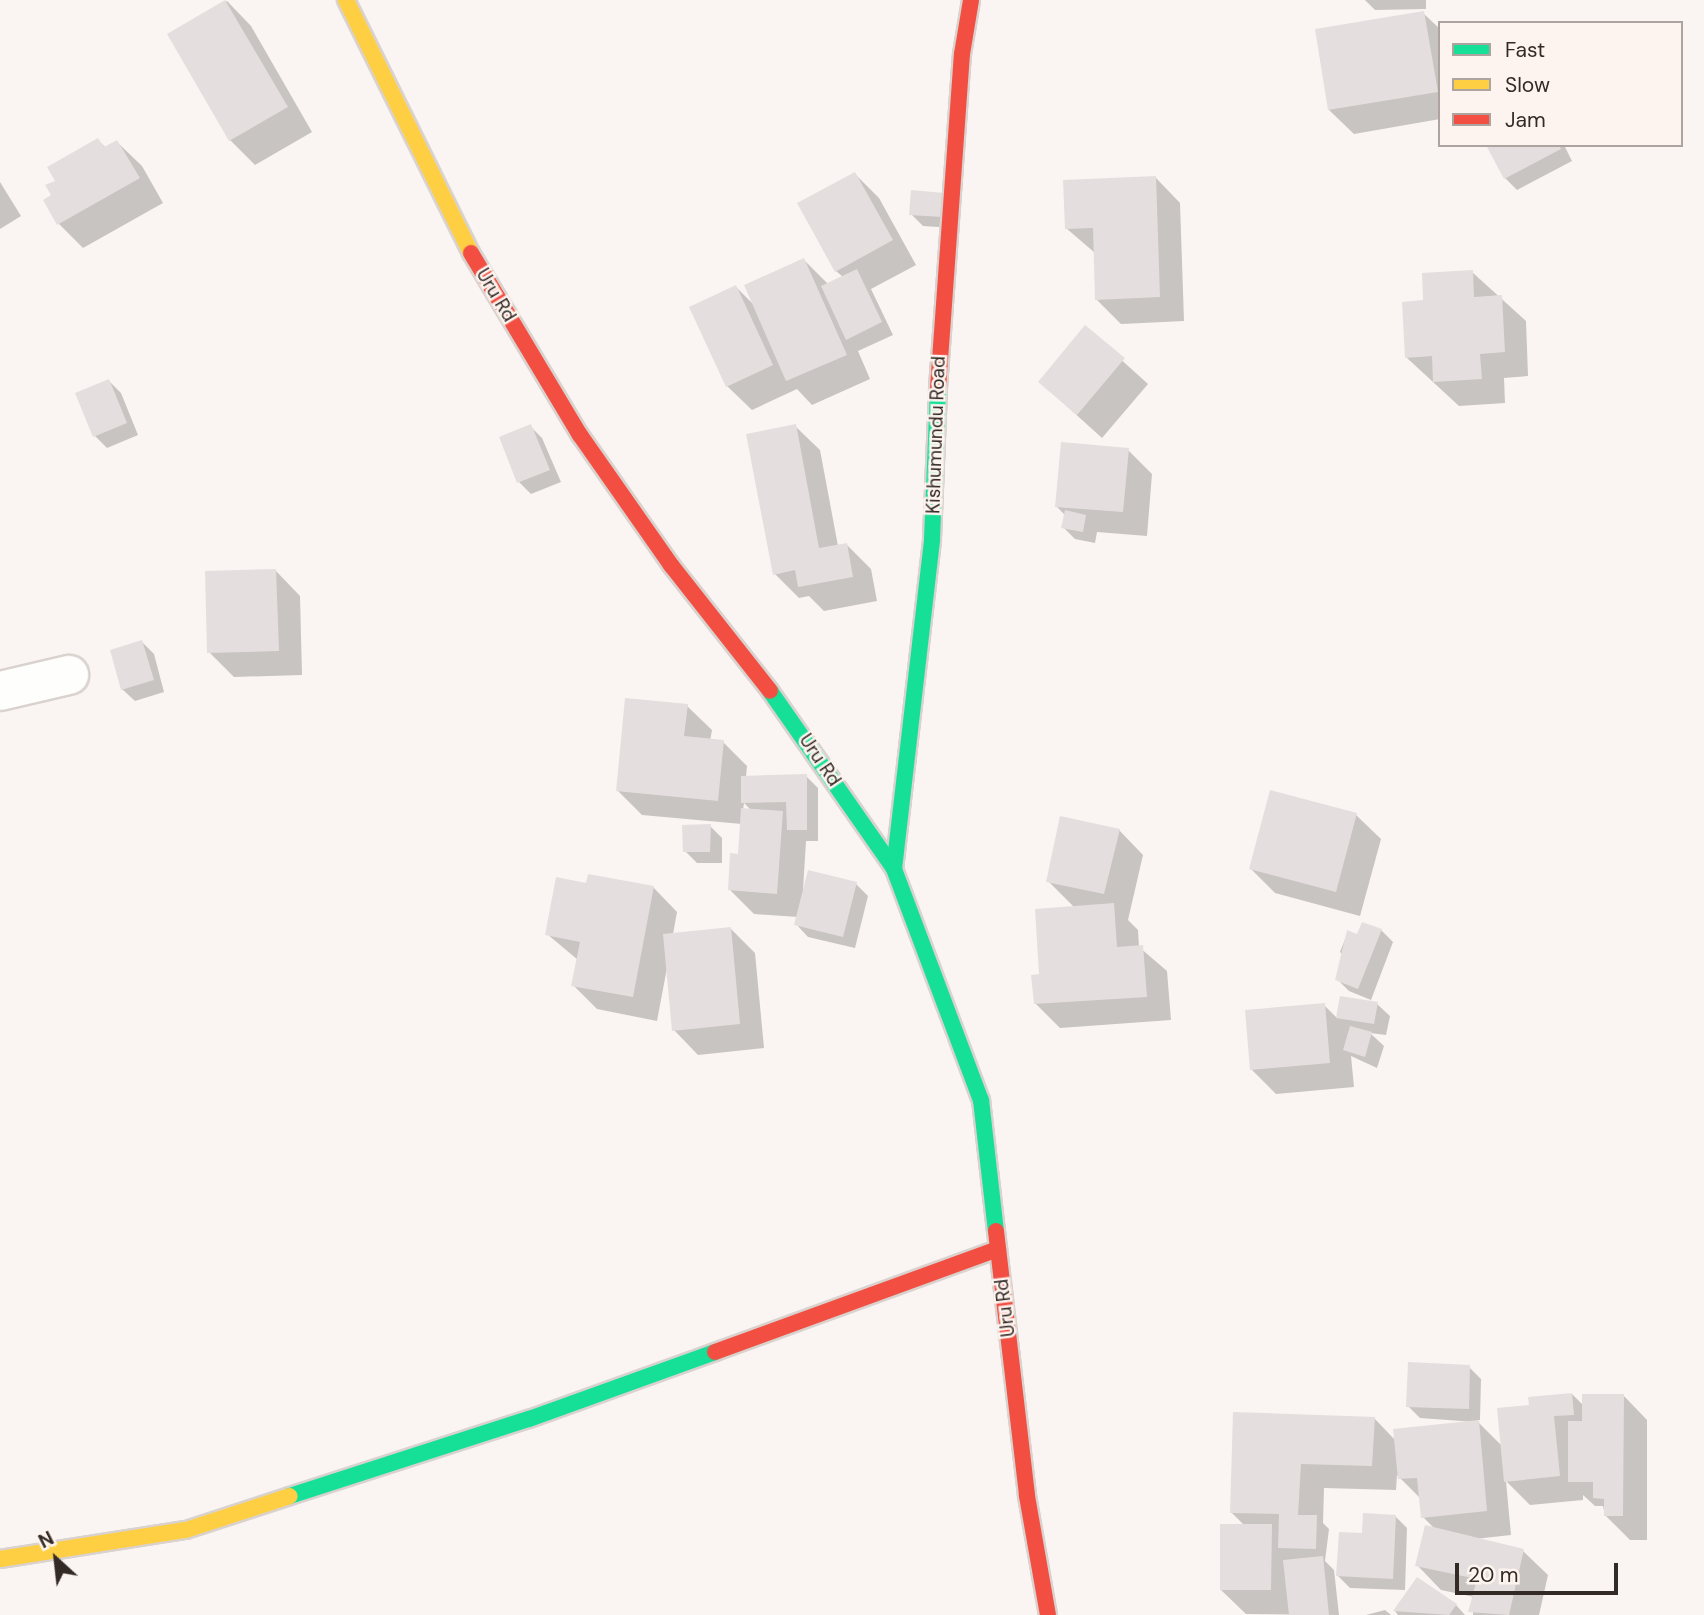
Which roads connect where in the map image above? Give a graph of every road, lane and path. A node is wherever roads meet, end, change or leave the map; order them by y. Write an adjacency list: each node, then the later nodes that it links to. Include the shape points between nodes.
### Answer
1 (346, 0): 5 (street, Uru Rd, via 466,245 580,435 671,565 791,718)
2 (971, 0): 5 (street, Kishumundu Road, via 962,54 940,340 932,539)
3 (69, 675): 4 (street)
4 (0, 691)
5 (894, 869): 6 (street, Uru Rd, via 981,1100)
6 (998, 1249): 7 (street, via 529,1419 186,1530); 8 (street, Uru Rd, via 1027,1496)
7 (0, 1559)
8 (1048, 1615)

